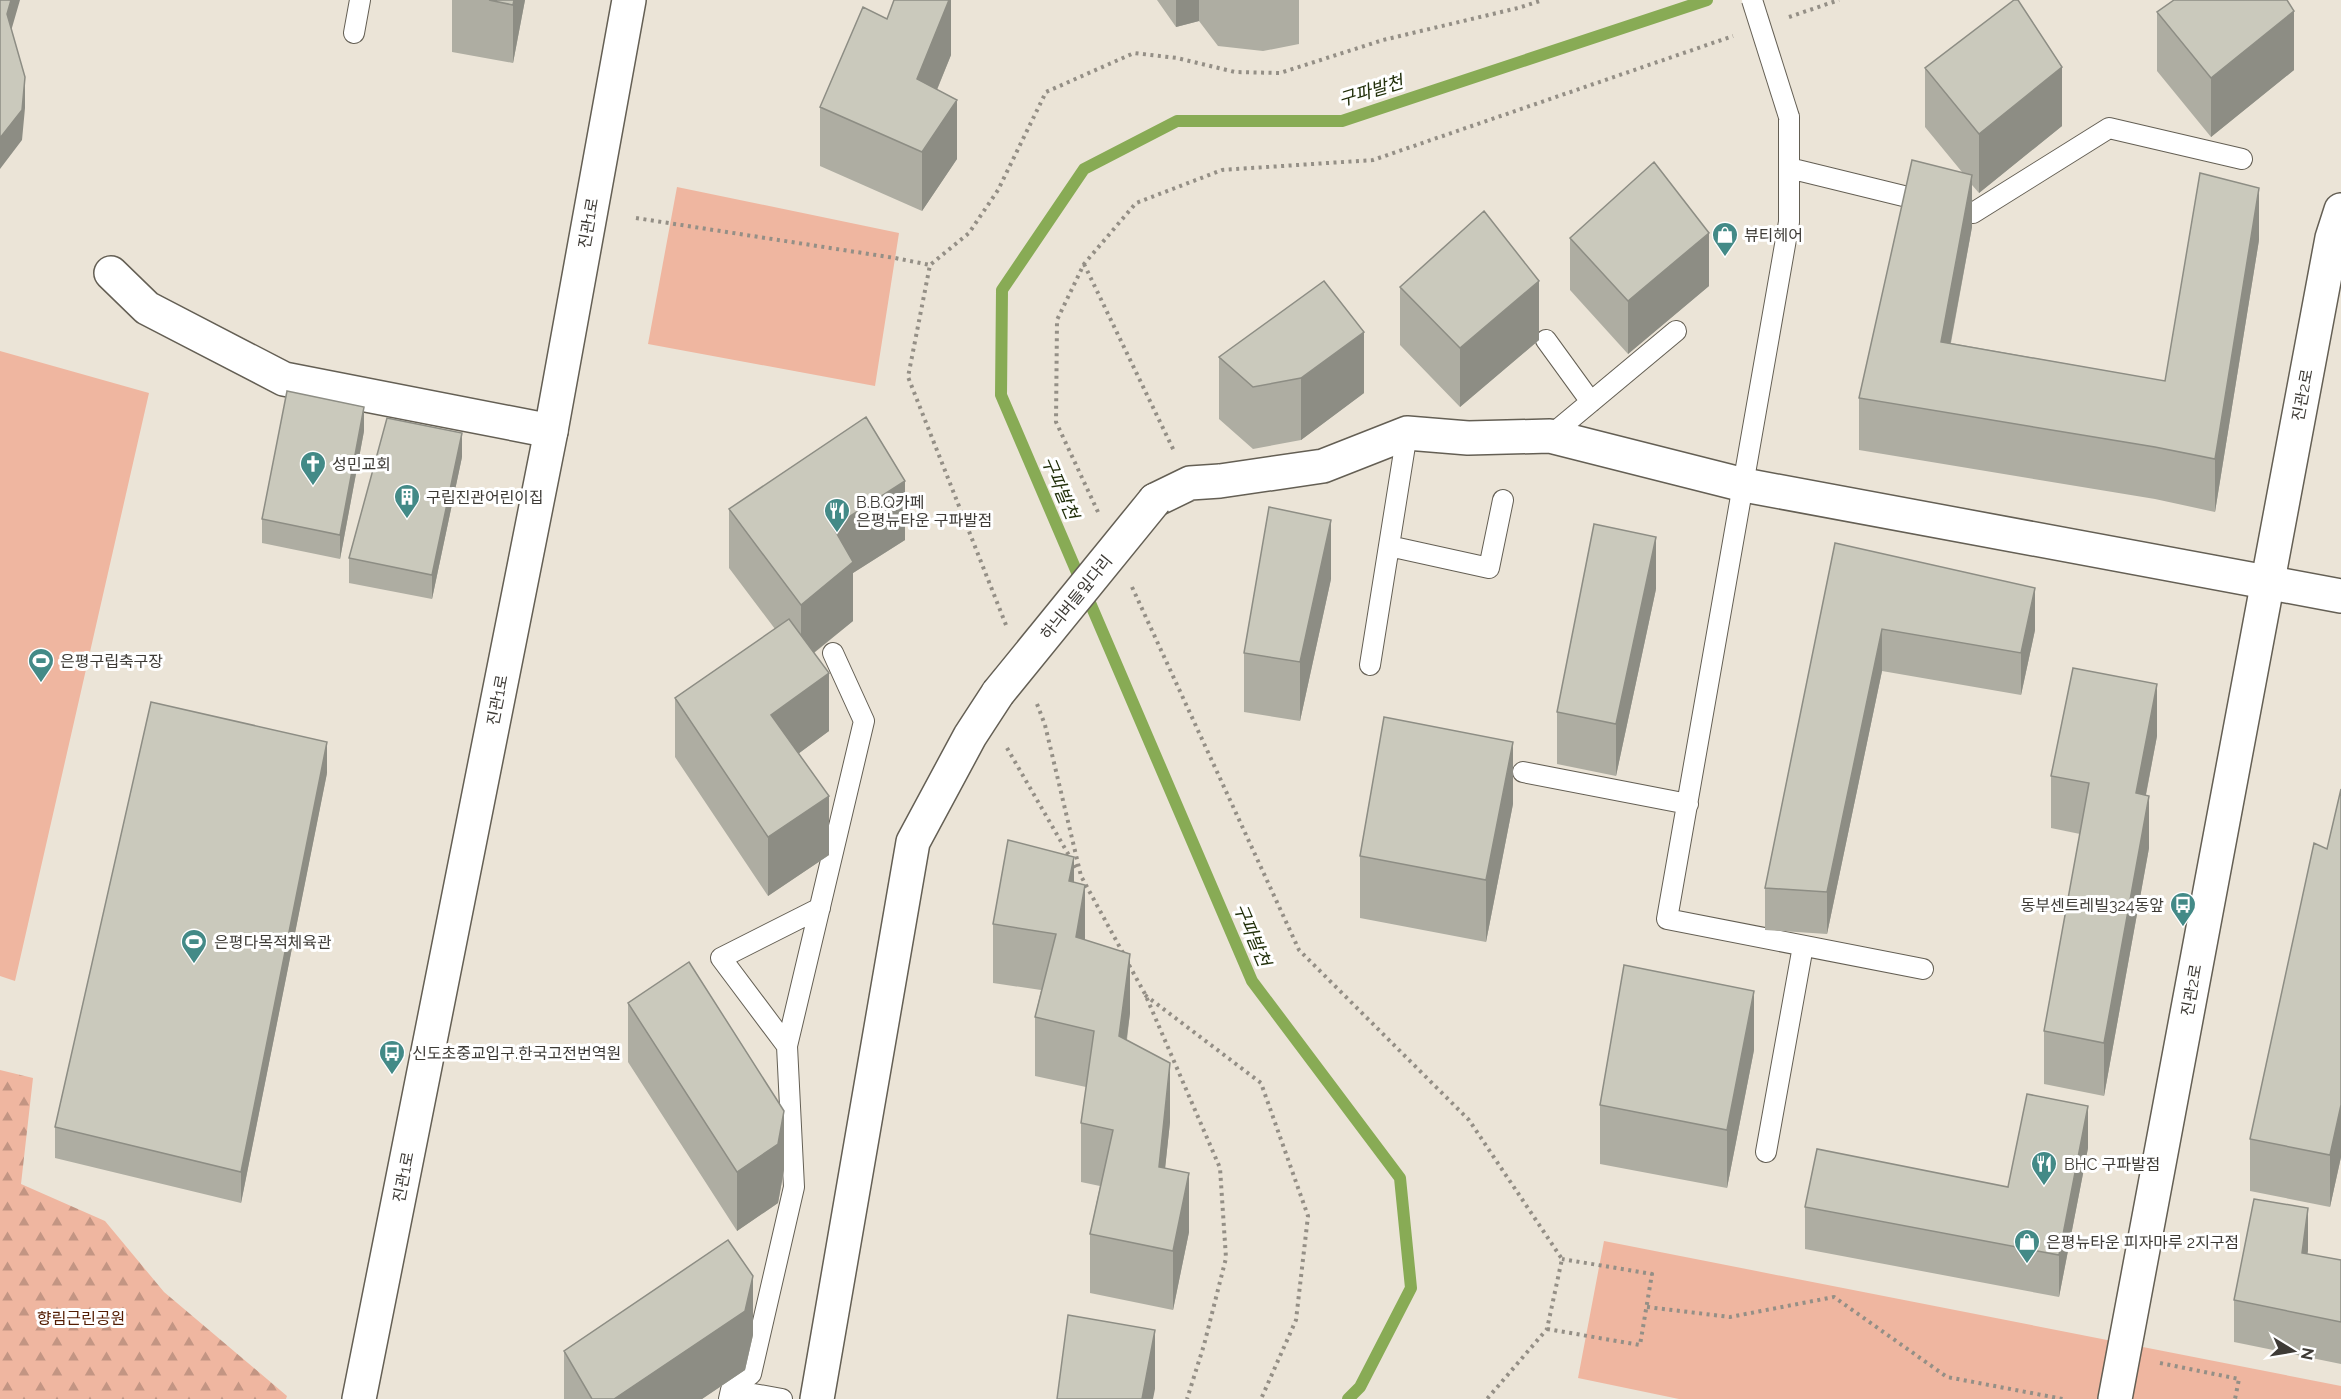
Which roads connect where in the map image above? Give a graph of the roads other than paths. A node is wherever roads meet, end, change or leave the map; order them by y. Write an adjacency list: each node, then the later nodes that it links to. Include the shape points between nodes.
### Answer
1 (360, 0): 4 (lane)
2 (629, 0): 12 (street, 진관1로)
3 (1752, 0): 6 (lane, bridge, via 1789,117)
4 (354, 33)
5 (2242, 159): 6 (lane, via 2109,128 1973,213)
6 (1789, 168): 15 (lane, via 1789,222)
7 (2341, 210): 18 (street, 진관2로, via 2332,238)
8 (111, 273): 12 (street, via 147,308 284,379)
9 (1676, 331): 11 (lane)
10 (1546, 340): 11 (lane)
11 (1591, 402): 14 (lane)
12 (551, 431): 30 (street, 진관1로)
13 (1407, 433): 14 (street, via 1468,438); 17 (lane); 32 (street, 하늬버들잎다리, bridge, via 1323,465 1190,483 1155,500 998,693 970,736 913,842)
14 (1550, 436): 15 (street)
15 (1744, 485): 18 (street); 23 (lane)
16 (1503, 500): 17 (lane, via 1489,568)
17 (1389, 546): 21 (lane)
18 (2266, 582): 19 (street); 33 (street, 진관2로)
19 (2341, 596)
20 (833, 653): 24 (lane, via 864,721)
21 (1371, 665)
22 (1523, 772): 23 (lane)
23 (1688, 804): 25 (lane, via 1667,920)
24 (820, 908): 27 (lane); 27 (lane, via 721,958)
25 (1803, 946): 26 (lane); 28 (lane)
26 (1923, 969)
27 (787, 1046): 29 (lane, via 794,1187 751,1374)
28 (1766, 1152)
29 (730, 1394): 31 (lane)
30 (358, 1399)
31 (782, 1399)
32 (818, 1399)
33 (2115, 1399)

